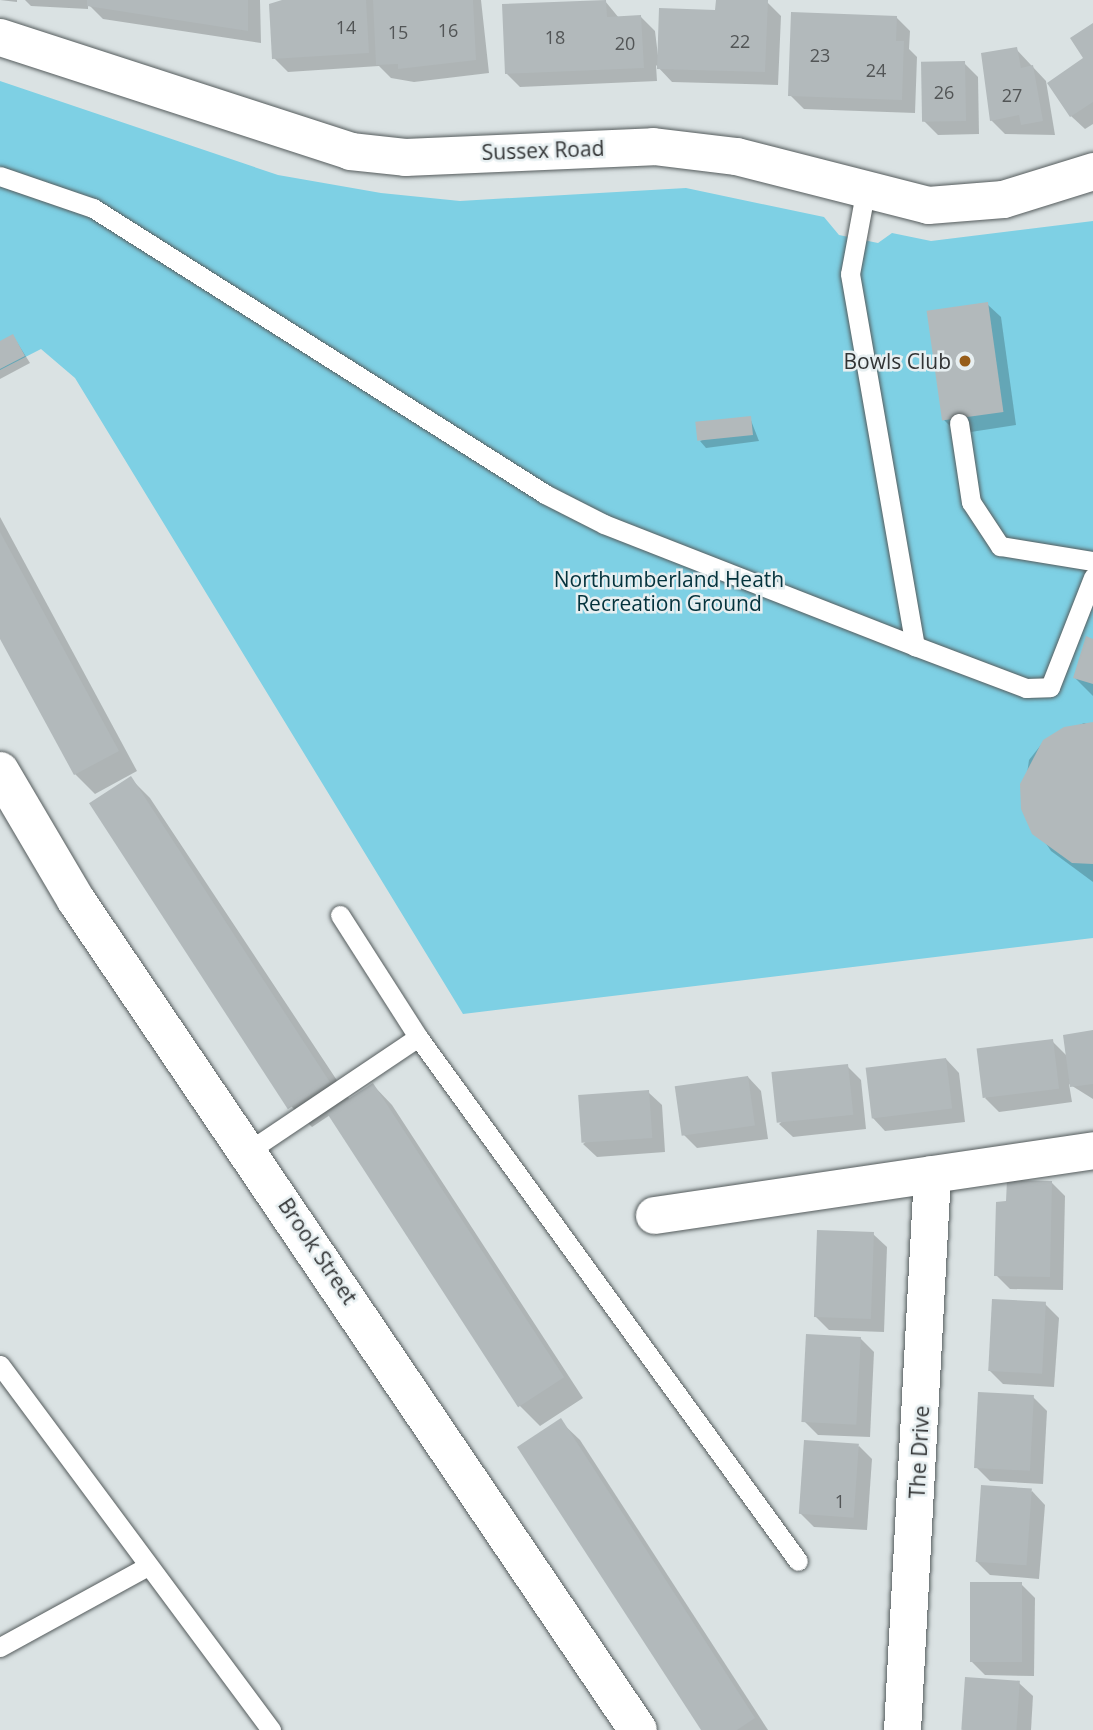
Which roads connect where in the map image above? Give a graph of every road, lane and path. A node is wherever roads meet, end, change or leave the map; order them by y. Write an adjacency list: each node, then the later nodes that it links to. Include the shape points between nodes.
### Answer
1 (0, 37): 4 (street, Sussex Road, via 350,151 405,157 653,146 736,156)
2 (1093, 171): 4 (street, Sussex Road, via 990,200 928,205)
3 (0, 176): 8 (lane, via 93,208 545,494 604,524)
4 (864, 192): 8 (lane, via 850,274)
5 (959, 423): 6 (lane, via 971,502 1000,547)
6 (1093, 561)
7 (1093, 578): 8 (lane, via 1050,687 1026,688)
8 (915, 646)
9 (0, 771): 12 (street, Brook Street, via 75,900)
10 (340, 915): 11 (lane)
11 (418, 1037): 12 (lane); 17 (lane)
12 (250, 1150): 21 (street, Brook Street)
13 (1093, 1150): 14 (street)
14 (932, 1174): 15 (street); 22 (street, The Drive)
15 (654, 1215)
16 (0, 1365): 18 (lane)
17 (798, 1561)
18 (146, 1567): 19 (lane); 20 (lane)
19 (0, 1647)
20 (271, 1730)
21 (638, 1730)
22 (902, 1730)

